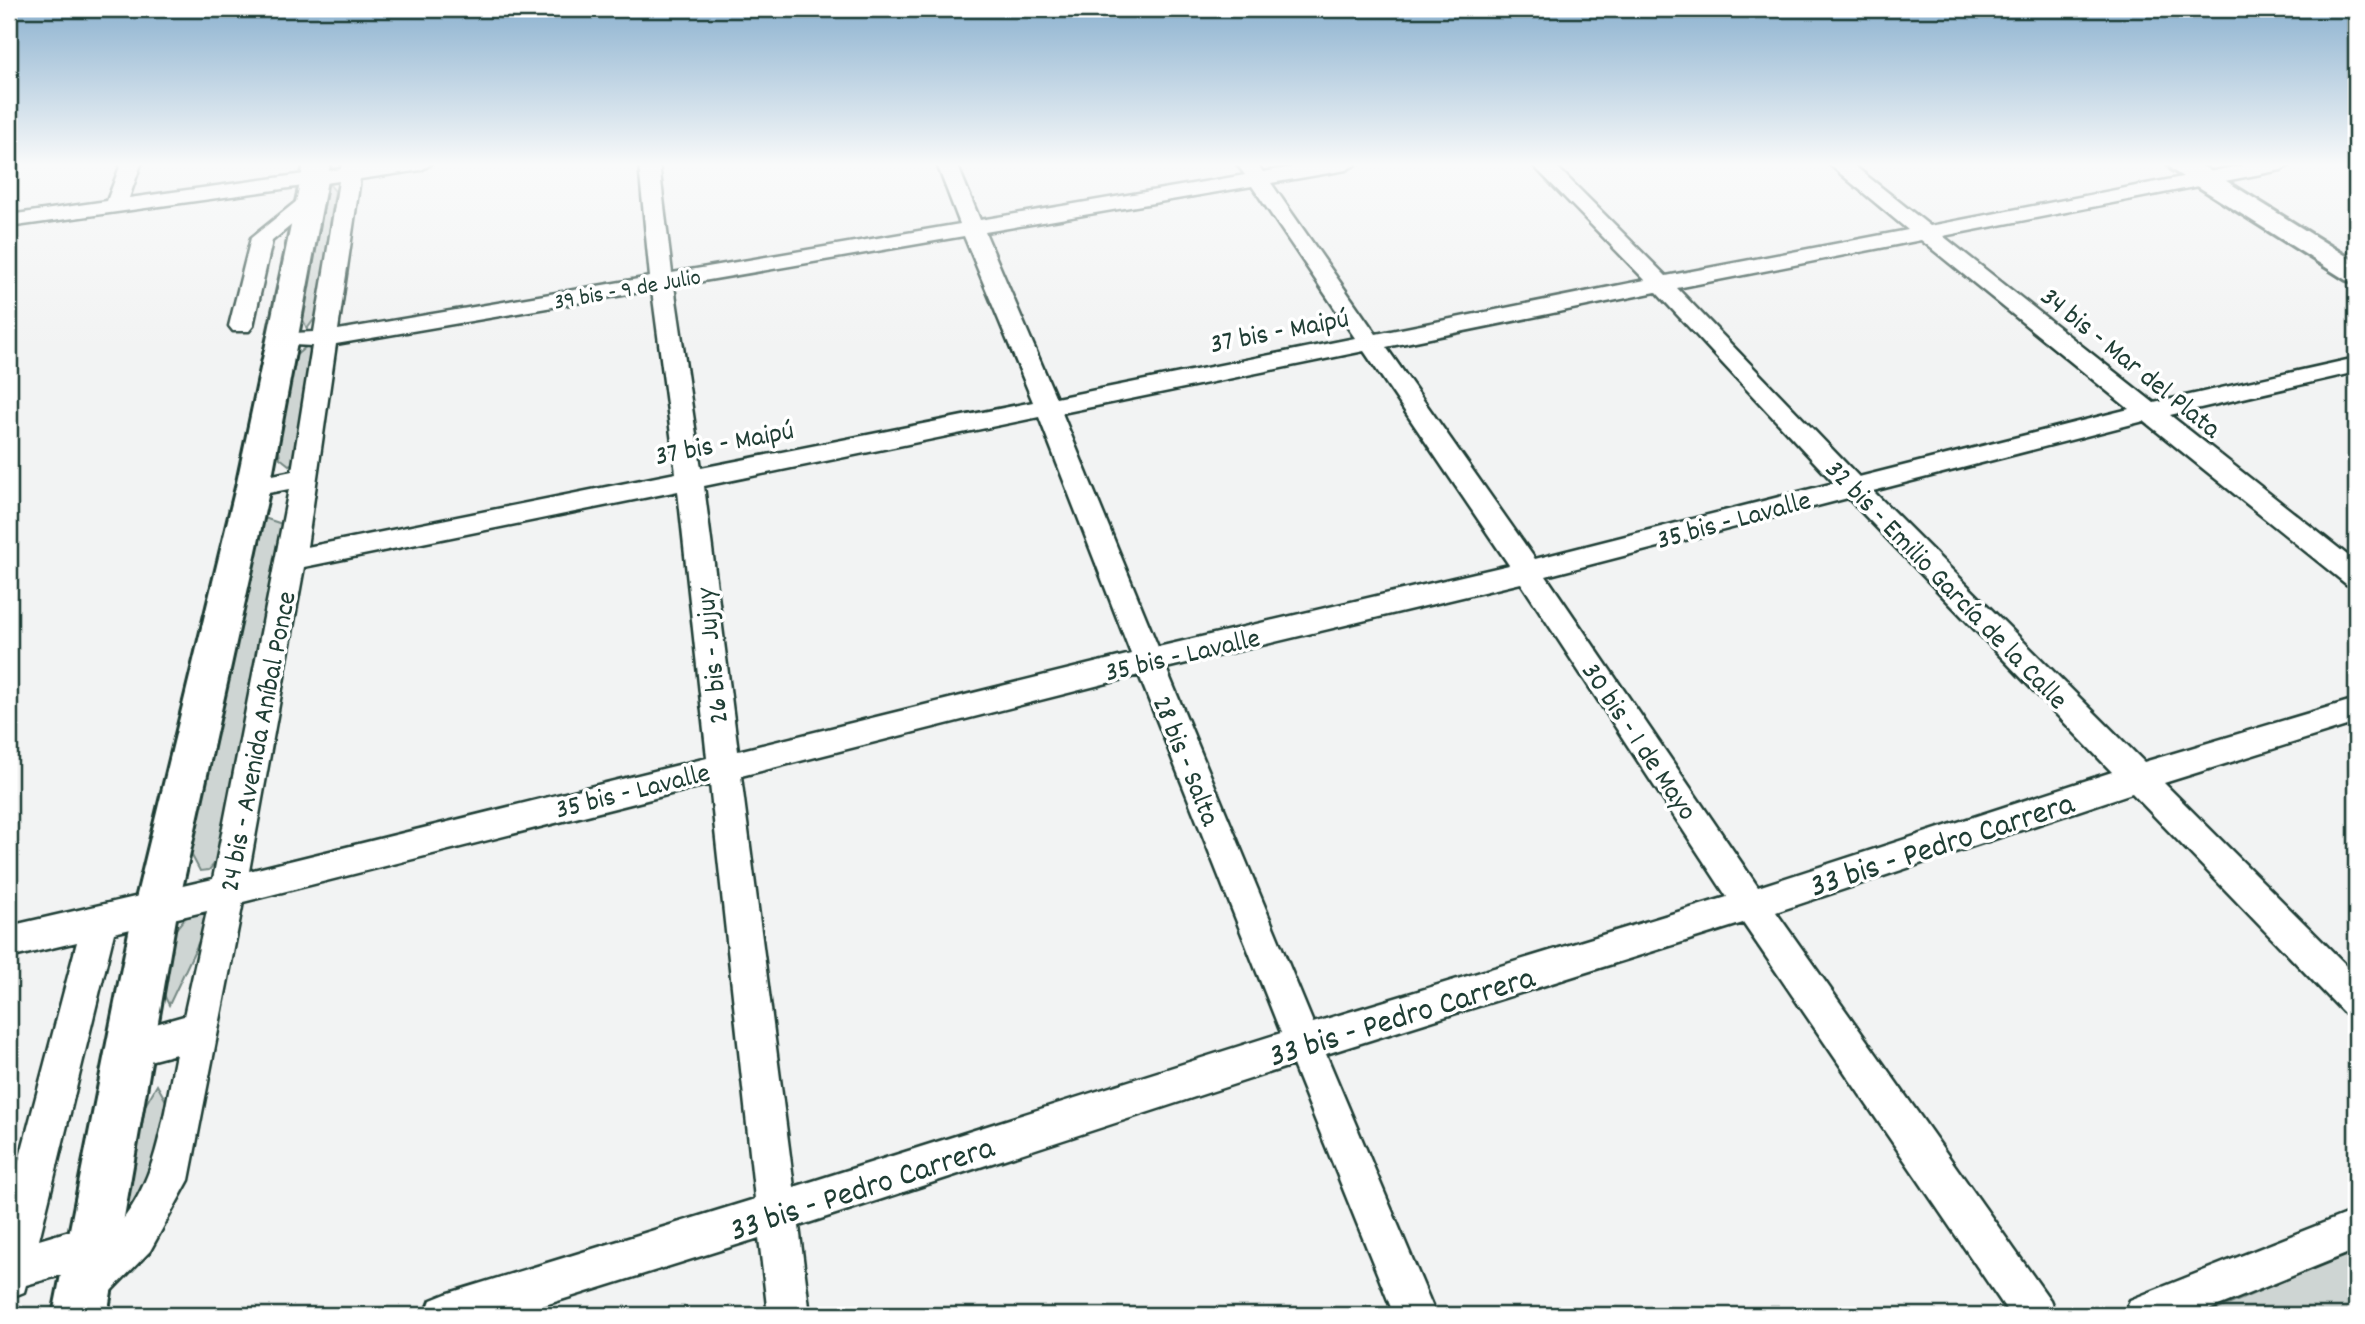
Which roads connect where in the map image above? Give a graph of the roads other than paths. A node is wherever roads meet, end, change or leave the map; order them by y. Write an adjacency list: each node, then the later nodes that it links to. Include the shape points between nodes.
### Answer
1 (273, 226): 16 (street, via 262,238)
2 (304, 226): 17 (main road, 24 bis - Avenida Aníbal Ponce)
3 (343, 226): 18 (street, 24 bis - Avenida Aníbal Ponce)
4 (656, 226): 14 (street, 26 bis - Jujuy)
5 (981, 226): 11 (street, 39 bis - 9 de Julio)
6 (1290, 226): 19 (street, 30 bis - 1 de Mayo)
7 (1603, 226): 15 (street, 32 bis - Emilio García de la Calle)
8 (1914, 226): 12 (street, 34 bis - Mar del Plata)
9 (1955, 226): 12 (street, 37 bis - Maipú)
10 (2278, 226): 13 (main road)
11 (970, 228): 14 (street, 39 bis - 9 de Julio); 21 (street, 28 bis - Salta)
12 (1923, 233): 15 (street, 37 bis - Maipú); 22 (street, 34 bis - Mar del Plata)
13 (2356, 274)
14 (662, 282): 18 (street, 39 bis - 9 de Julio); 24 (street, 26 bis - Jujuy)
15 (1661, 284): 19 (street, 37 bis - Maipú); 26 (street, 32 bis - Emilio García de la Calle)
16 (241, 326)
17 (281, 339): 18 (street, 39 bis - 9 de Julio); 25 (main road, 24 bis - Avenida Aníbal Ponce)
18 (326, 339): 23 (street, 24 bis - Avenida Aníbal Ponce)
19 (1371, 343): 21 (street, 37 bis - Maipú); 28 (street, 30 bis - 1 de Mayo)
20 (2356, 365): 22 (street, 35 bis - Lavalle)
21 (1047, 407): 24 (street, 37 bis - Maipú); 30 (street, 28 bis - Salta)
22 (2148, 412): 26 (street, 35 bis - Lavalle); 29 (street, 34 bis - Mar del Plata)
23 (304, 477): 25 (street); 27 (street, 24 bis - Avenida Aníbal Ponce)
24 (690, 481): 27 (street, 37 bis - Maipú); 32 (street, 26 bis - Jujuy)
25 (253, 487): 36 (main road, 24 bis - Avenida Aníbal Ponce)
26 (1853, 487): 28 (street, 35 bis - Lavalle); 33 (street, 32 bis - Emilio García de la Calle)
27 (291, 560): 34 (street, 24 bis - Avenida Aníbal Ponce)
28 (1528, 571): 30 (street, 35 bis - Lavalle); 35 (street, 30 bis - 1 de Mayo)
29 (2356, 577)
30 (1148, 661): 32 (street, 35 bis - Lavalle); 41 (street, 28 bis - Salta)
31 (2356, 711): 33 (street, 33 bis - Pedro Carrera)
32 (722, 766): 34 (street, 35 bis - Lavalle); 43 (street, 26 bis - Jujuy)
33 (2139, 777): 35 (street, 33 bis - Pedro Carrera); 39 (street, 32 bis - Emilio García de la Calle)
34 (228, 891): 36 (street, 35 bis - Lavalle); 40 (street, 24 bis - Avenida Aníbal Ponce)
35 (1751, 905): 41 (street, 33 bis - Pedro Carrera); 50 (street, 30 bis - 1 de Mayo)
36 (156, 907): 37 (street, 35 bis - Lavalle); 42 (main road, 24 bis - Avenida Aníbal Ponce)
37 (100, 919): 38 (street, 35 bis - Lavalle); 45 (street)
38 (9, 942)
39 (2356, 1000)
40 (200, 1030): 42 (street); 46 (street, 24 bis - Avenida Aníbal Ponce, via 169,1180 136,1237)
41 (1302, 1044): 43 (street, 33 bis - Pedro Carrera); 49 (street, 28 bis - Salta)
42 (130, 1048): 46 (main road, 24 bis - Avenida Aníbal Ponce)
43 (776, 1213): 47 (street, 33 bis - Pedro Carrera); 48 (street, 26 bis - Jujuy)
44 (2356, 1230): 51 (street)
45 (10, 1273): 46 (street)
46 (86, 1282)
47 (446, 1315)
48 (789, 1315)
49 (1415, 1315)
50 (2035, 1315)
51 (2145, 1315)

